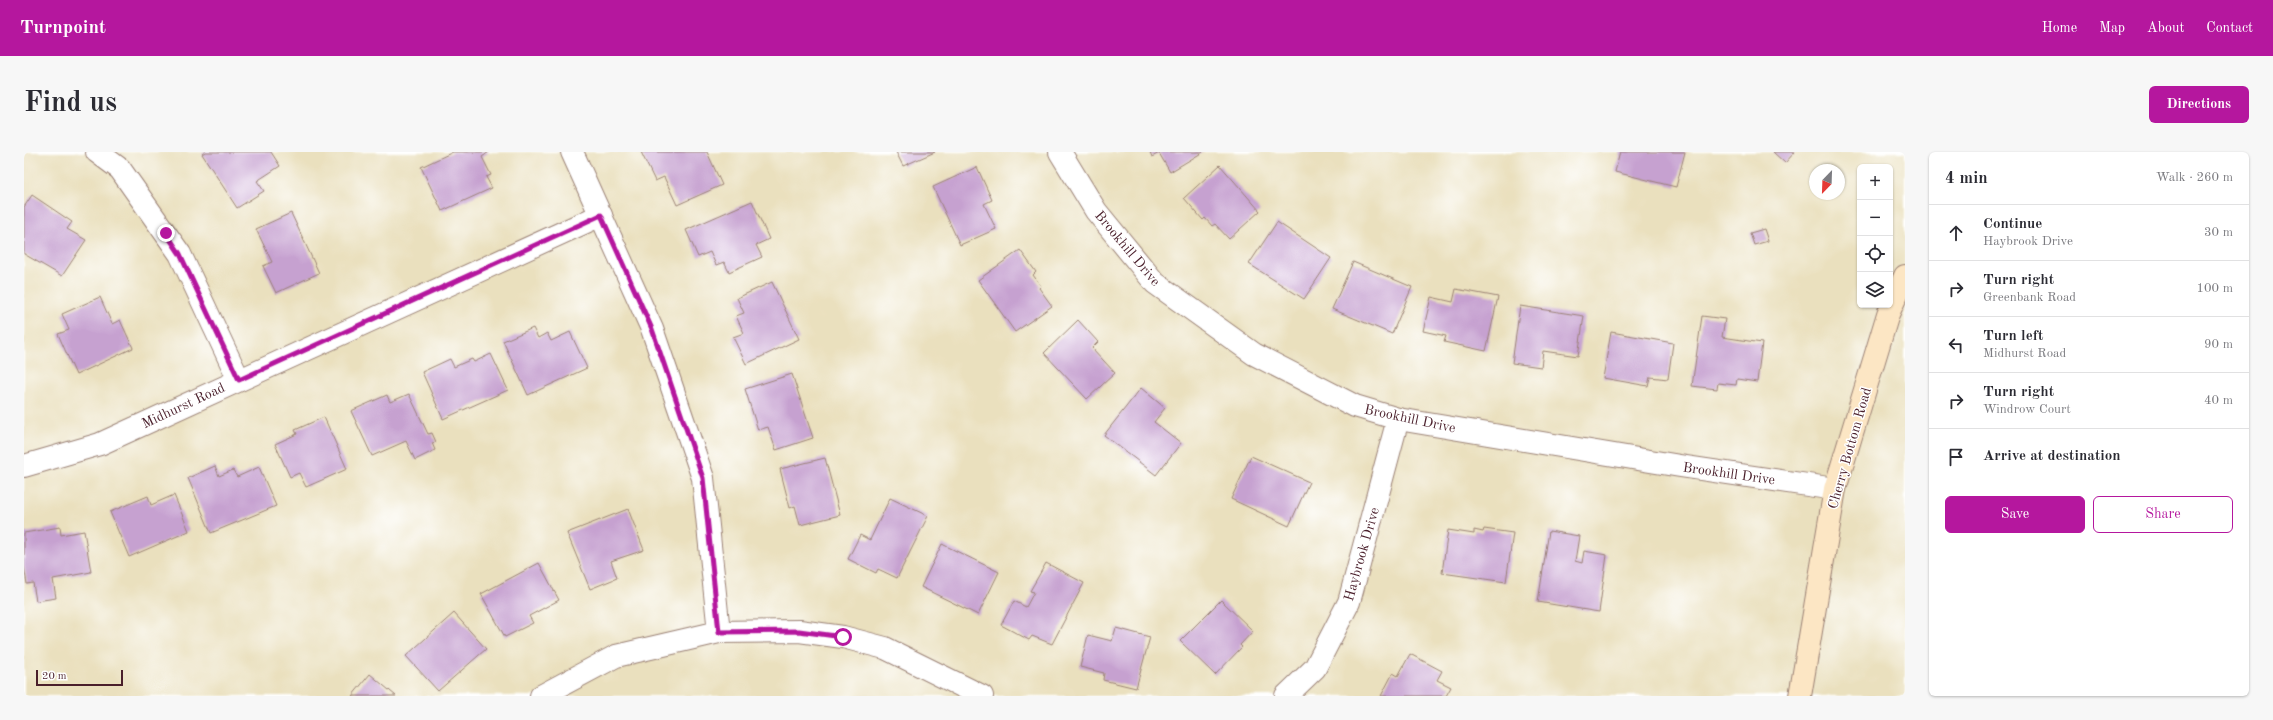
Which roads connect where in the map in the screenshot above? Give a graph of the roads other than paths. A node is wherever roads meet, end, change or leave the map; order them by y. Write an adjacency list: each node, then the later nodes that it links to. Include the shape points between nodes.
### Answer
1 (97, 152): 6 (street, via 120,169 180,254)
2 (572, 152): 4 (street)
3 (1060, 152): 7 (street, Brookhill Drive, via 1096,211 1155,283 1254,354 1355,406)
4 (601, 215): 6 (street, Midhurst Road); 10 (street, via 652,329 703,478)
5 (1905, 276): 9 (main road, Cherry Bottom Road, via 1888,314)
6 (239, 380): 8 (street, Midhurst Road, via 100,444)
7 (1398, 419): 9 (street, Brookhill Drive); 13 (street, Haybrook Drive, via 1349,602 1315,668)
8 (24, 466)
9 (1835, 489): 14 (main road, Cherry Bottom Road)
10 (719, 632): 11 (street, via 616,656); 12 (street, via 799,631 843,637 884,648)
11 (541, 696)
12 (982, 696)
13 (1286, 696)
14 (1800, 696)

